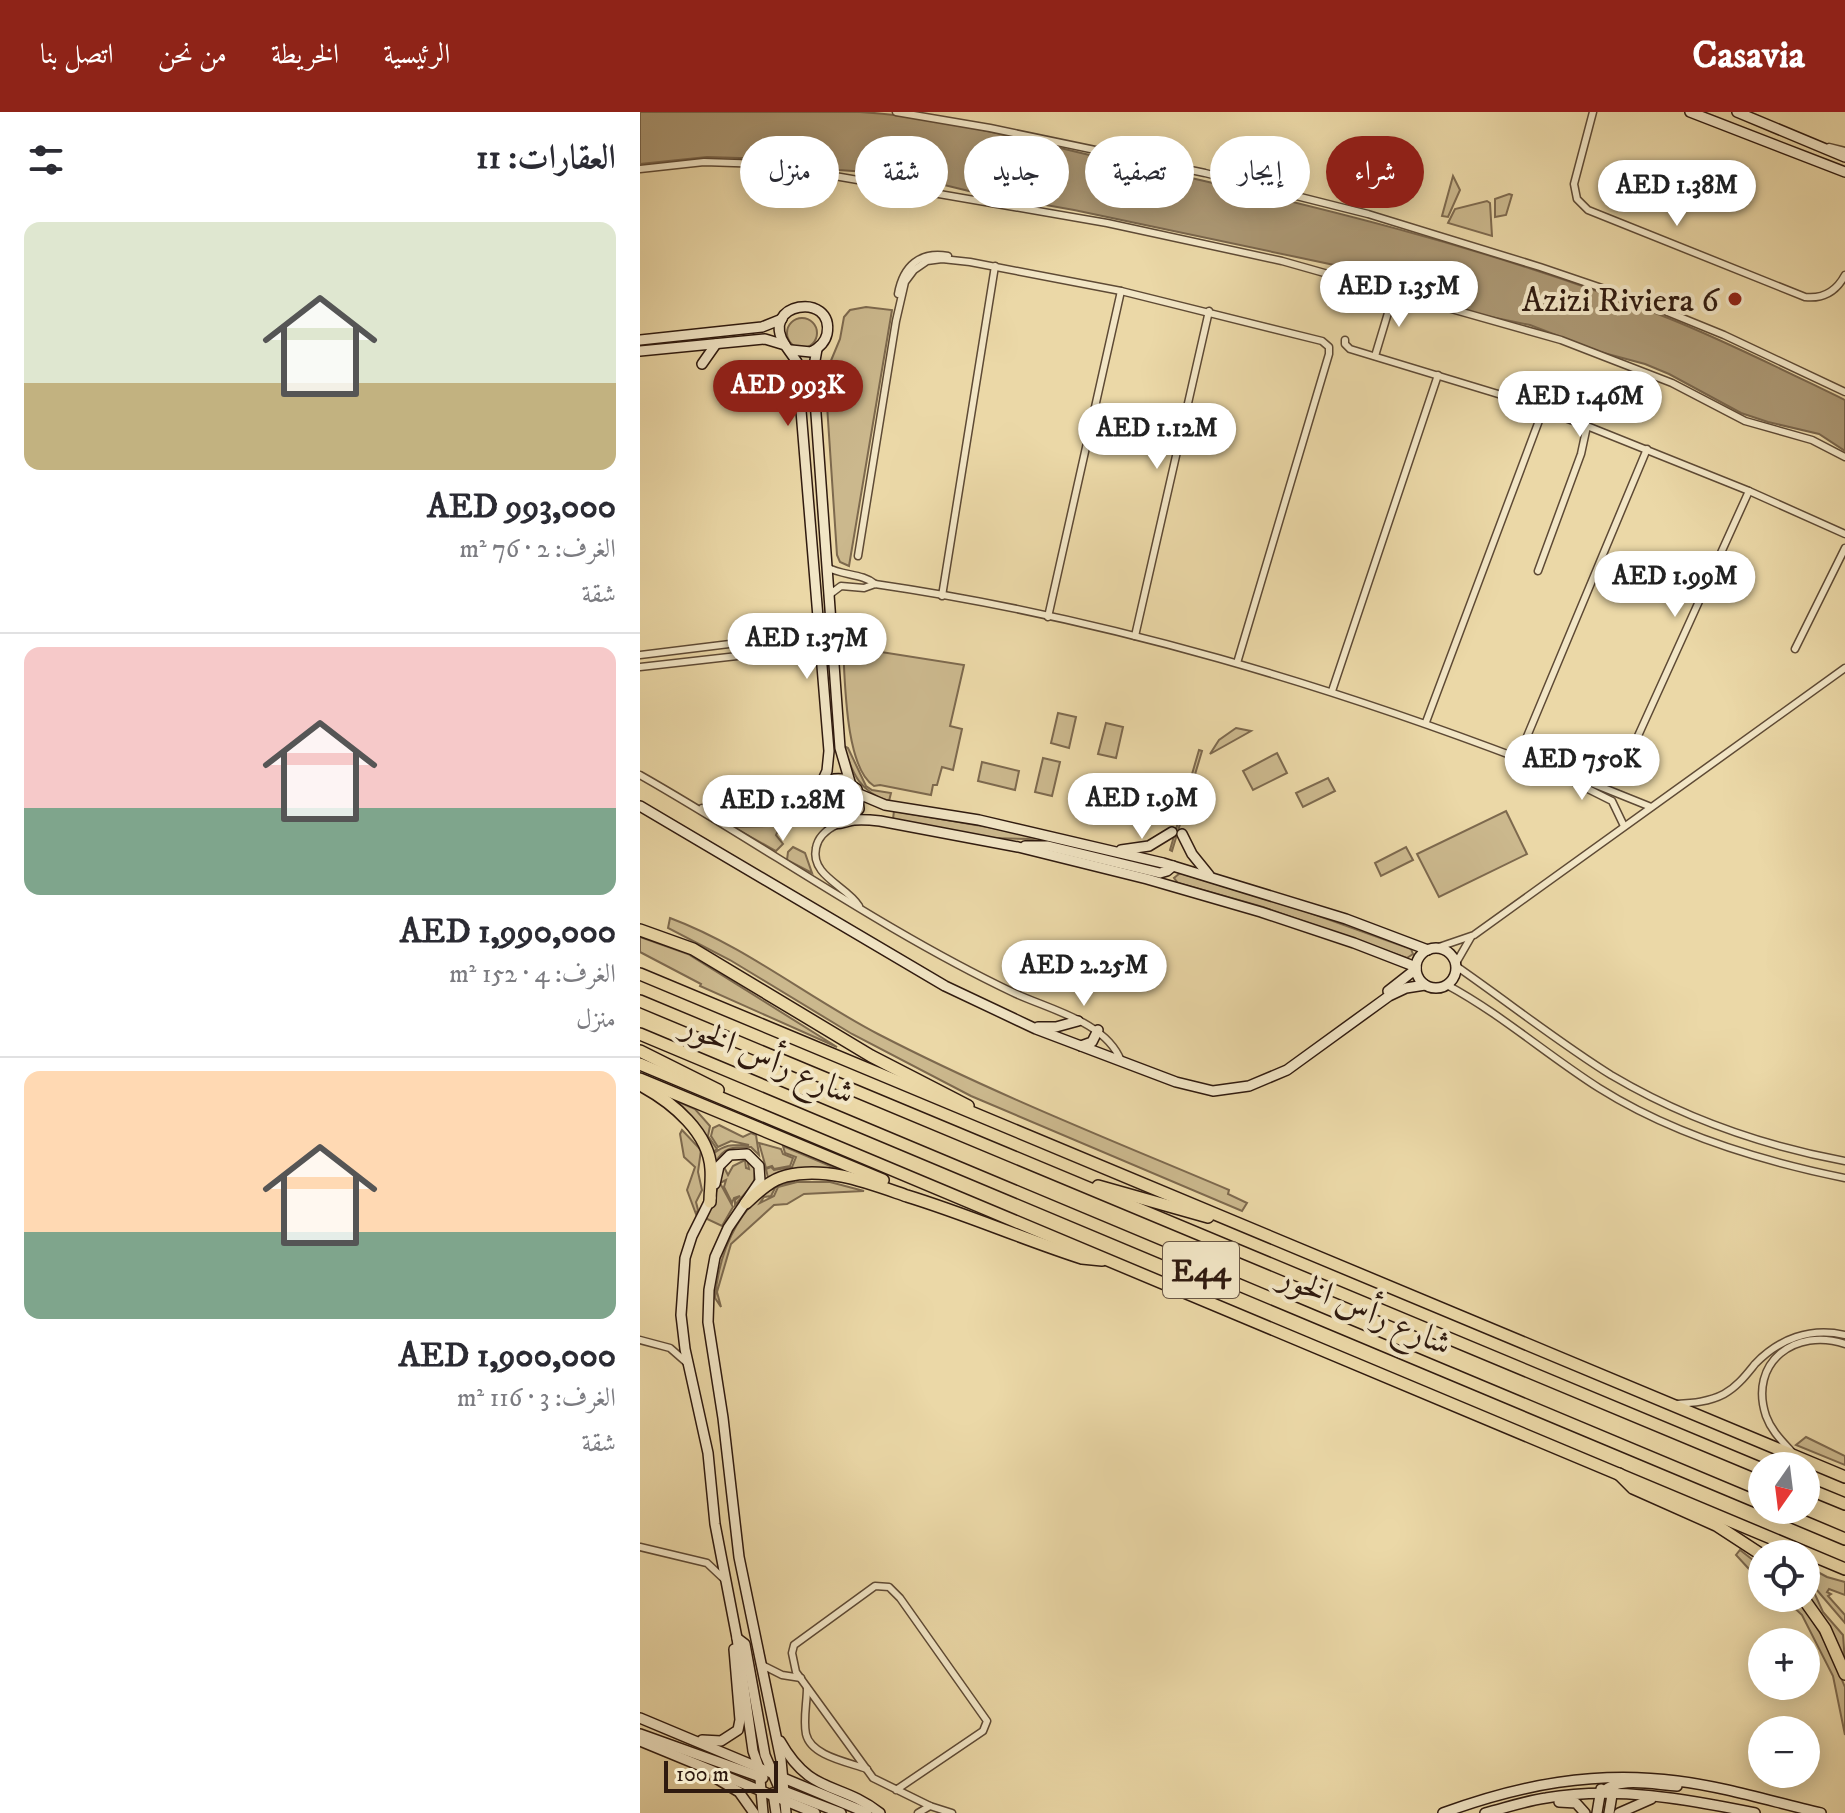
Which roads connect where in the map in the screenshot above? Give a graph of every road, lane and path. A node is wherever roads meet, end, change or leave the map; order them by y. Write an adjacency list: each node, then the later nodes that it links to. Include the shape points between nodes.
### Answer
1 (896, 112): 23 (street, via 1205,173 1398,223 1643,302)
2 (1593, 112): 9 (street, via 1574,184 1577,199 1588,210 1805,297 1830,293)
3 (1690, 112): 7 (street)
4 (1737, 112): 5 (street)
5 (1845, 154)
6 (640, 169): 11 (street, via 714,161 785,167 1152,231)
7 (1845, 174)
8 (995, 266): 10 (street); 31 (street, via 934,259 905,282); 36 (street)
9 (1845, 275)
10 (1121, 291): 12 (street); 37 (street)
11 (1394, 293): 20 (street); 27 (street, via 1561,340 1662,379 1745,421 1812,440)
12 (1209, 311): 39 (street); 42 (street, via 1322,341 1330,350)
13 (782, 319): 14 (street, via 762,327); 17 (street, via 779,333); 18 (street, via 800,306 822,314 827,329)
14 (640, 340)
15 (1345, 340): 20 (street, via 1348,348)
16 (716, 344): 17 (street, via 765,339); 19 (street); 21 (street)
17 (788, 348): 18 (street, via 804,354); 38 (street, via 800,376)
18 (817, 349): 32 (street, via 813,372)
19 (640, 351)
20 (1375, 356): 22 (street)
21 (702, 364)
22 (1438, 375): 24 (street); 46 (street)
23 (1845, 392)
24 (1543, 410): 25 (street); 47 (street)
25 (1587, 426): 26 (street); 33 (street)
26 (1647, 449): 28 (street); 48 (street)
27 (1845, 457)
28 (1749, 491): 29 (street); 49 (street)
29 (1845, 534)
30 (1845, 548): 40 (street)
31 (858, 556)
32 (827, 567): 34 (street); 35 (street)
33 (1538, 571)
34 (875, 584): 35 (street, via 841,586); 36 (street)
35 (828, 596): 52 (street, via 840,748)
36 (942, 596): 37 (street)
37 (1048, 617): 39 (street)
38 (818, 619): 41 (street, via 794,636); 43 (street)
39 (1135, 636): 42 (street)
40 (1795, 649)
41 (640, 655)
42 (1237, 663): 46 (street)
43 (822, 664): 44 (street, via 808,653 791,650); 53 (street, via 829,757)
44 (640, 667)
45 (1845, 668): 57 (street)
46 (1332, 691): 47 (street)
47 (1426, 722): 48 (street)
48 (1518, 758): 50 (street)
49 (1628, 758)
50 (1552, 771): 57 (street); 60 (street, via 1612,801)
51 (640, 775): 55 (street)
52 (850, 782): 53 (street, via 834,778); 54 (street)
53 (818, 787): 55 (street, via 785,812 756,819); 59 (street, via 813,802 817,813)
54 (859, 794): 58 (street, via 859,809); 61 (street, via 885,805)
55 (688, 803): 64 (street)
56 (640, 806): 75 (street, via 945,986)
57 (1651, 807): 60 (street)
58 (850, 820): 59 (street); 62 (street, via 1018,847 1048,846)
59 (838, 824): 64 (street, via 817,843 817,864)
60 (1624, 826): 66 (street)
61 (1114, 851): 62 (street); 63 (street, via 1149,846 1177,833)
62 (1164, 874): 63 (street); 69 (street)
63 (1211, 877): 67 (street)
64 (861, 909): 74 (street, via 1012,992)
65 (640, 930): 85 (highway, via 713,960)
66 (1474, 935): 67 (street); 68 (street)
67 (1432, 949): 68 (street, via 1449,952); 69 (street, via 1418,959)
68 (1456, 964): 72 (street); 87 (street, via 1609,1073 1657,1099 1730,1130)
69 (1416, 968): 71 (street); 84 (street, via 1284,1065 1246,1082)
70 (640, 974): 85 (highway)
71 (1425, 985): 72 (street); 84 (street, via 1389,996 1281,1074 1236,1089)
72 (1447, 985): 89 (street, via 1600,1089 1655,1117 1738,1149)
73 (640, 1001): 88 (highway, شارع رأس الخور / E44)
74 (1078, 1021): 75 (street); 76 (street)
75 (1028, 1026): 78 (street)
76 (1098, 1030): 78 (street, via 1092,1042); 80 (street)
77 (640, 1034): 107 (highway, شارع رأس الخور / E44)
78 (1081, 1046): 80 (street)
79 (640, 1051): 86 (highway)
80 (1121, 1061): 84 (street)
81 (640, 1064): 86 (highway)
82 (640, 1079): 91 (highway)
83 (640, 1085): 90 (highway, via 666,1101 701,1139 711,1170)
84 (1209, 1090)
85 (985, 1119): 93 (highway)
86 (805, 1133): 94 (highway)
87 (1845, 1161)
88 (1045, 1170): 93 (highway); 102 (highway, شارع رأس الخور / E44)
89 (1845, 1178)
90 (710, 1202): 92 (street, via 719,1166 738,1153 751,1156 761,1170); 98 (street, via 692,1236 683,1271 681,1315)
91 (928, 1202): 92 (highway, via 813,1173 776,1180); 94 (highway, via 1082,1258)
92 (746, 1203): 121 (street, via 715,1257 708,1312 735,1531)
93 (1262, 1233): 99 (highway)
94 (1111, 1260): 104 (highway)
95 (1845, 1335): 99 (street, via 1793,1338 1769,1351 1722,1395)
96 (640, 1340): 98 (street, via 670,1348)
97 (1845, 1344): 101 (street, via 1824,1339 1795,1343 1780,1352 1768,1372 1765,1414)
98 (688, 1363): 118 (street, via 708,1453)
99 (1674, 1405): 100 (highway)
100 (1786, 1452)
101 (1792, 1452)
102 (1748, 1463)
103 (1820, 1466): 105 (highway)
104 (1616, 1471): 111 (highway); 112 (highway, via 1633,1488 1716,1525)
105 (1845, 1477)
106 (1820, 1494): 108 (highway)
107 (1748, 1498)
108 (1845, 1504)
109 (1809, 1524): 110 (highway)
110 (1845, 1539)
111 (1777, 1540)
112 (1748, 1546)
113 (640, 1547): 118 (street, via 707,1563)
114 (1820, 1557): 116 (highway)
115 (1820, 1558): 117 (highway)
116 (1845, 1561)
117 (1845, 1569)
118 (726, 1582): 120 (street)
119 (1813, 1612): 122 (highway)
120 (737, 1638): 128 (street, via 733,1653 738,1730 721,1741); 134 (street, via 745,1644)
121 (762, 1665): 123 (street); 126 (street)
122 (1845, 1674)
123 (801, 1678): 124 (street); 136 (street, via 794,1645 875,1586 889,1587 900,1598 987,1721 983,1731)
124 (807, 1688): 131 (street); 131 (street, via 806,1731 813,1745)
125 (640, 1718): 128 (street)
126 (775, 1731): 134 (street); 149 (street, via 809,1777)
127 (640, 1734): 134 (street)
128 (692, 1740): 134 (street)
129 (640, 1741): 130 (street)
130 (684, 1759): 134 (street); 142 (street, via 735,1789)
131 (867, 1769): 136 (street)
132 (1590, 1778): 133 (street); 152 (street, via 1515,1789); 153 (street, via 1592,1788 1524,1797)
133 (1601, 1778): 135 (street); 137 (street)
134 (773, 1784): 143 (street); 144 (street); 145 (street); 146 (street); 147 (street); 148 (street)
135 (1616, 1787): 137 (street); 138 (street); 141 (street, via 1708,1786); 156 (street)
136 (896, 1790): 140 (street)
137 (1601, 1794): 139 (street); 155 (street)
138 (1662, 1797): 157 (street); 158 (street)
139 (1520, 1804): 153 (street); 154 (street, via 1572,1801)
140 (930, 1806): 150 (street); 151 (street)
141 (1810, 1812): 159 (street)
142 (754, 1813)
143 (763, 1813)
144 (776, 1813)
145 (786, 1813)
146 (815, 1813)
147 (841, 1813)
148 (867, 1813)
149 (880, 1813)
150 (918, 1813)
151 (952, 1813)
152 (1443, 1813)
153 (1485, 1813)
154 (1585, 1813)
155 (1597, 1813)
156 (1609, 1813)
157 (1619, 1813)
158 (1755, 1813)
159 (1821, 1813)

